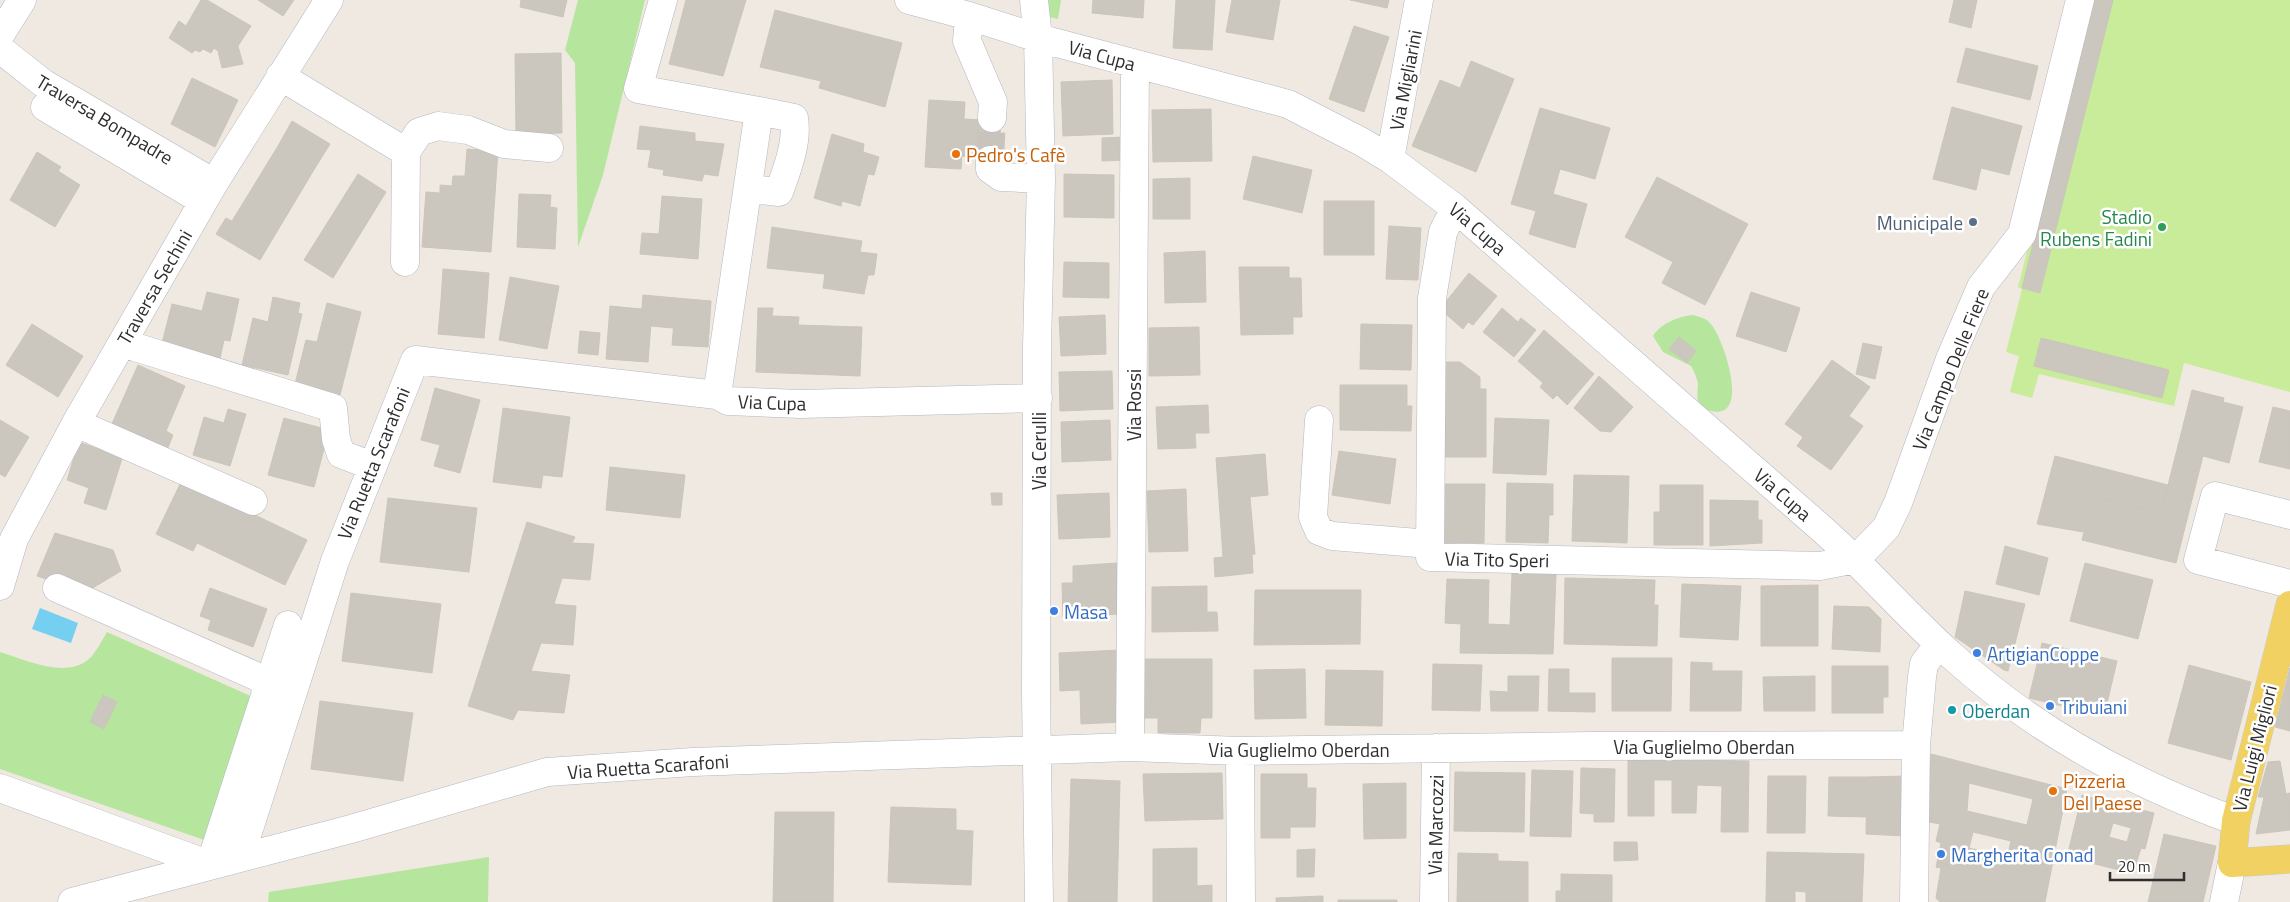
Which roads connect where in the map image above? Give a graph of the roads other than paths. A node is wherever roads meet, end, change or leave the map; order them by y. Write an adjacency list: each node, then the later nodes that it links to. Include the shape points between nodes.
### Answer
1 (22, 0): 9 (street)
2 (329, 0): 14 (street, Traversa Sechini)
3 (663, 0): 15 (street, via 638,89)
4 (909, 0): 8 (street, Via Cupa)
5 (1034, 0): 10 (street, Via Cerulli)
6 (1420, 0): 19 (street, Via Migliarini)
7 (2080, 0): 35 (street, Via Campo Delle Fiere, via 2022,234 1981,287 1947,367 1898,503 1886,528)
8 (969, 16): 10 (street, Via Cupa); 16 (street, via 967,41 993,102)
9 (0, 35)
10 (1038, 38): 12 (street, Via Cupa); 21 (street, Via Cerulli)
11 (0, 49): 23 (street, Traversa Bompadre, via 42,84)
12 (1135, 64): 19 (street, Via Cupa, via 1288,104); 44 (street, Via Rossi)
13 (0, 73): 23 (street, via 29,97)
14 (280, 76): 18 (street); 23 (street, Traversa Sechini)
15 (759, 111): 22 (street, Via Cupa); 22 (street, via 794,118 796,127 788,169 779,192)
16 (992, 118)
17 (549, 148): 18 (street, via 504,144 468,130 438,126 419,132)
18 (406, 152): 25 (street)
19 (1390, 159): 24 (street, Via Cupa)
20 (990, 160): 21 (street, via 990,169 1001,176)
21 (1040, 179): 28 (street, Via Cerulli)
22 (749, 189): 27 (street, Via Cupa)
23 (209, 192): 26 (street, Traversa Sechini)
24 (1455, 208): 34 (street, Via Tito Speri, via 1443,232 1432,298); 35 (street, Via Cupa)
25 (405, 262)
26 (122, 343): 30 (street, Traversa Sechini); 31 (street, via 333,408 336,439 342,454)
27 (717, 395): 28 (street, Via Cupa, via 728,401 800,404); 31 (street, Via Ruetta Scarafoni, via 415,360)
28 (1038, 398): 46 (street, Via Cerulli)
29 (1319, 420): 34 (street, via 1313,517 1319,530 1332,536)
30 (76, 423): 32 (street); 37 (street, Traversa Sechini, via 14,539)
31 (372, 466): 50 (street, Via Ruetta Scarafoni, via 335,561)
32 (253, 501)
33 (2290, 515): 36 (street, via 2215,496 2198,560)
34 (1430, 544): 35 (street, Via Tito Speri, via 1430,558 1820,566)
35 (1856, 560): 41 (street, Via Cupa)
36 (2290, 584)
37 (0, 586)
38 (58, 588): 42 (street)
39 (2290, 605): 49 (main road, Via Luigi Migliori)
40 (288, 625): 42 (street)
41 (1939, 644): 43 (street, via 1924,664); 49 (street, via 2004,699 2057,737 2150,784)
42 (269, 682): 53 (street)
43 (1916, 745): 45 (street, Via Guglielmo Oberdan); 58 (street)
44 (1130, 747): 46 (street, Via Guglielmo Oberdan); 47 (street, Via Guglielmo Oberdan)
45 (1436, 748): 47 (street, Via Guglielmo Oberdan); 57 (street, Via Marcozzi)
46 (1037, 750): 50 (street, Via Ruetta Scarafoni, via 693,762 547,772 351,829); 55 (street, Via Cerulli)
47 (1240, 751): 56 (street)
48 (0, 788): 53 (street)
49 (2236, 821): 52 (main road, Via Luigi Migliori)
50 (240, 857): 53 (street, Via Ruetta Scarafoni)
51 (2290, 859): 52 (main road)
52 (2232, 864): 59 (street)
53 (210, 865): 54 (street, Via Ruetta Scarafoni)
54 (72, 902)
55 (1039, 902)
56 (1241, 902)
57 (1434, 902)
58 (1914, 902)
59 (2224, 902)

